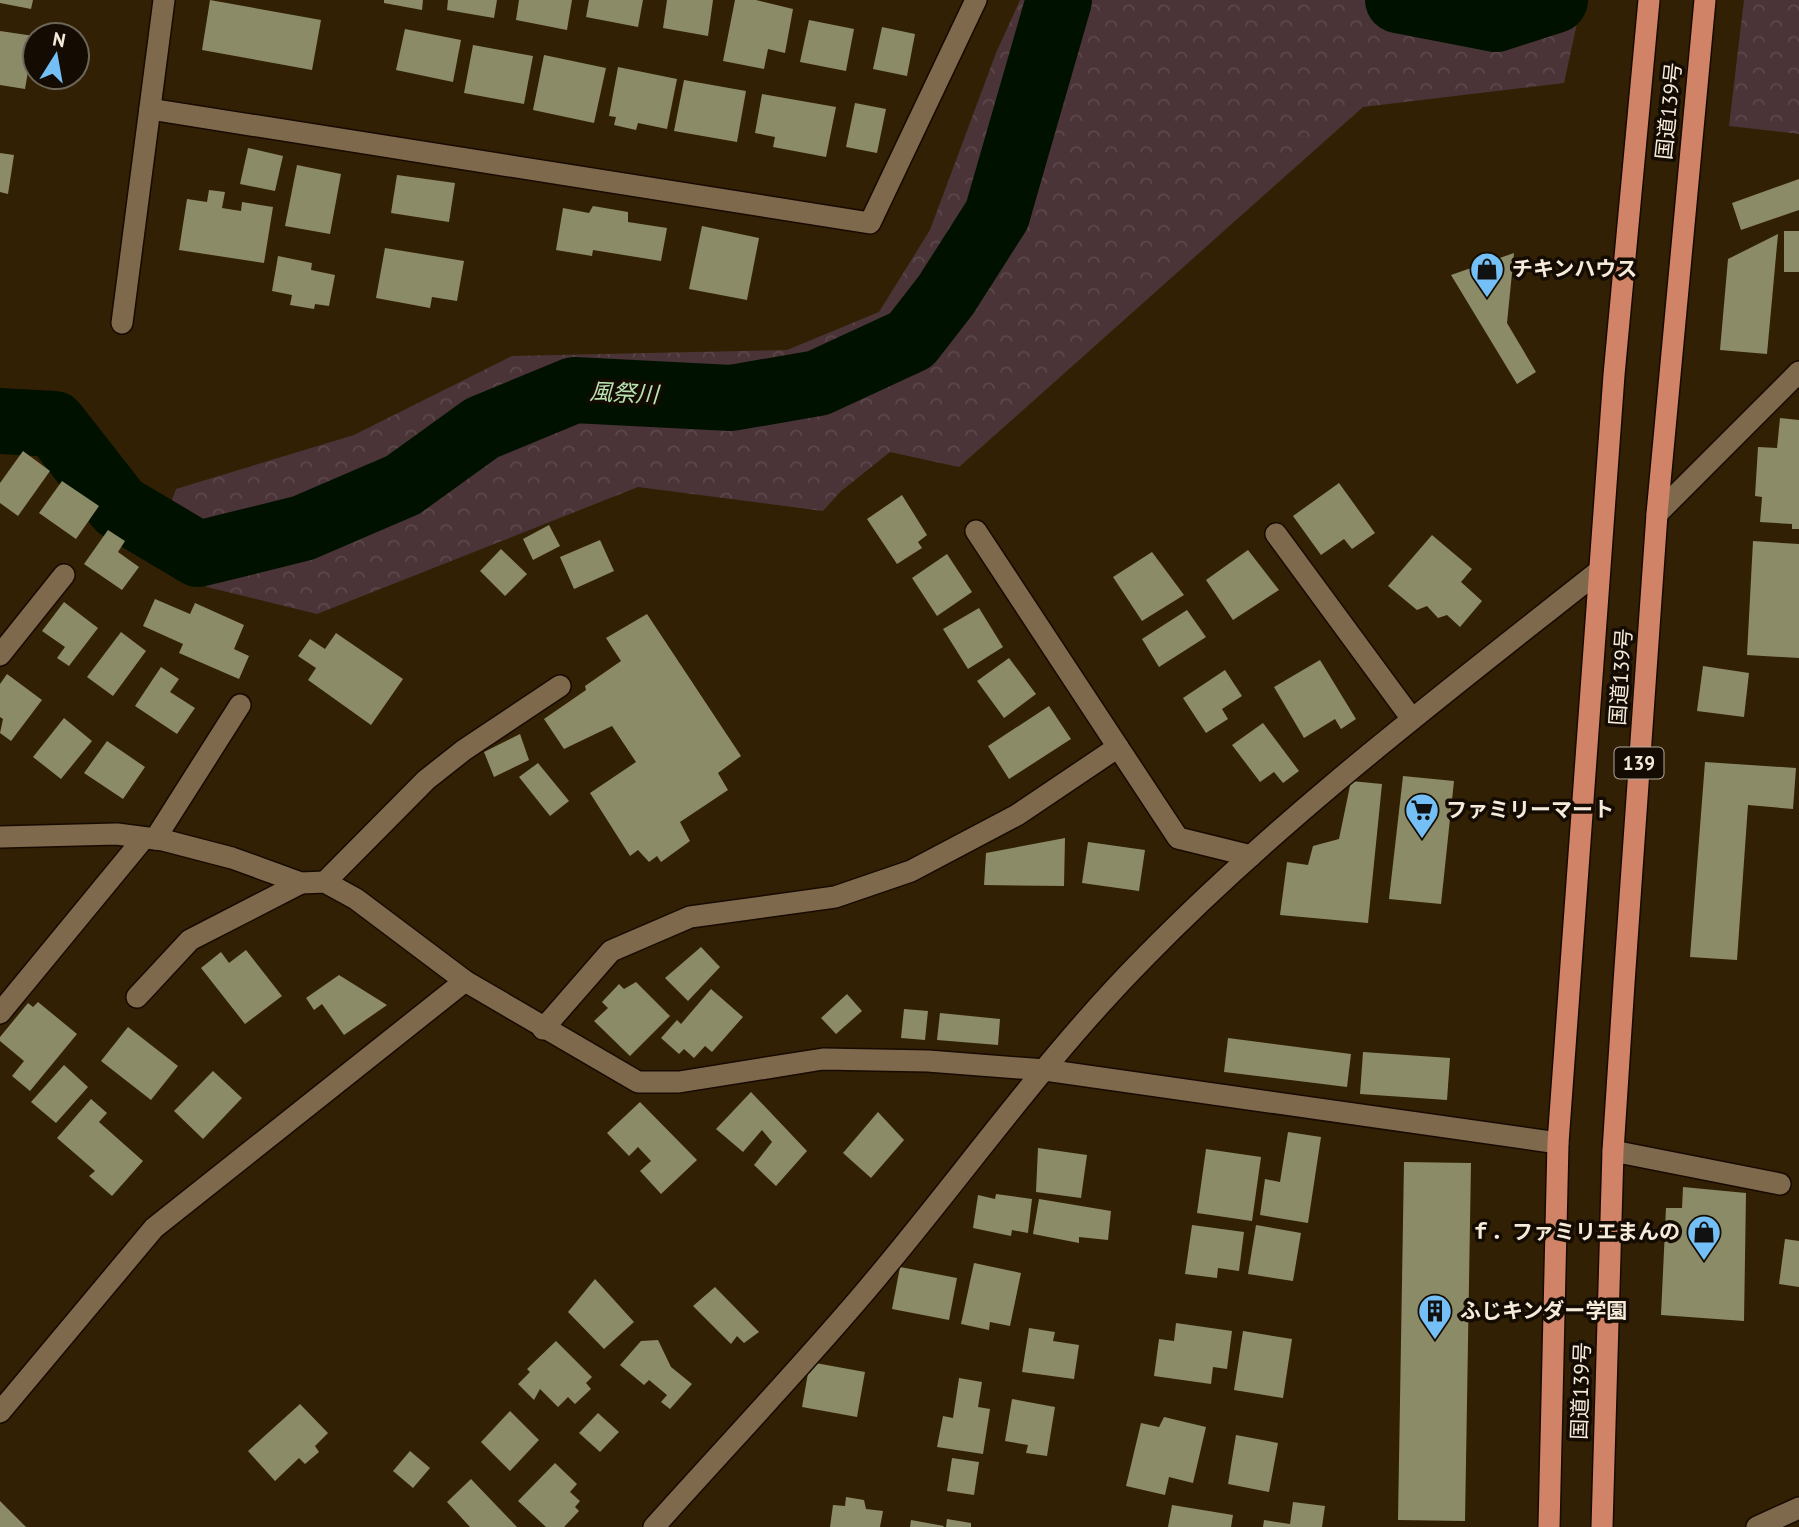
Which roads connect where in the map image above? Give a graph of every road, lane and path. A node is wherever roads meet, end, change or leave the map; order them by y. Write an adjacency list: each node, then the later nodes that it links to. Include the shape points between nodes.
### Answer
1 (164, 0): 5 (street)
2 (976, 0): 5 (street, via 870,223)
3 (1649, 0): 11 (highway, 国道139号 / 139)
4 (1705, 0): 8 (highway, 国道139号 / 139)
5 (150, 109): 6 (street)
6 (122, 323)
7 (1799, 372): 8 (street)
8 (1657, 514): 29 (highway, 国道139号 / 139)
9 (976, 531): 17 (street)
10 (1276, 534): 16 (street)
11 (1599, 571): 16 (street); 28 (highway, 国道139号 / 139)
12 (64, 575): 13 (street)
13 (0, 655)
14 (560, 686): 21 (street, via 426,780)
15 (240, 705): 19 (street)
16 (1412, 719): 20 (street)
17 (1118, 747): 20 (street, via 1178,838); 26 (street, via 1017,815 911,872 835,897 690,917 611,951)
18 (0, 837): 19 (street, via 117,834)
19 (150, 839): 22 (street, via 232,858); 25 (street)
20 (1251, 856): 27 (street, via 1144,958)
21 (325, 882): 22 (street); 23 (street, via 356,898)
22 (301, 883): 24 (street, via 190,940)
23 (465, 981): 26 (street); 31 (street, via 154,1228)
24 (136, 997)
25 (0, 1013)
26 (543, 1029): 27 (street, via 638,1082 679,1082 823,1059)
27 (1045, 1070): 28 (street); 33 (street, via 859,1300)
28 (1558, 1143): 34 (highway, 国道139号 / 139)
29 (1613, 1151): 30 (street); 35 (highway, 国道139号 / 139)
30 (1780, 1184)
31 (0, 1412)
32 (1799, 1508): 36 (street)
33 (654, 1527)
34 (1549, 1527)
35 (1602, 1527)
36 (1758, 1527)

